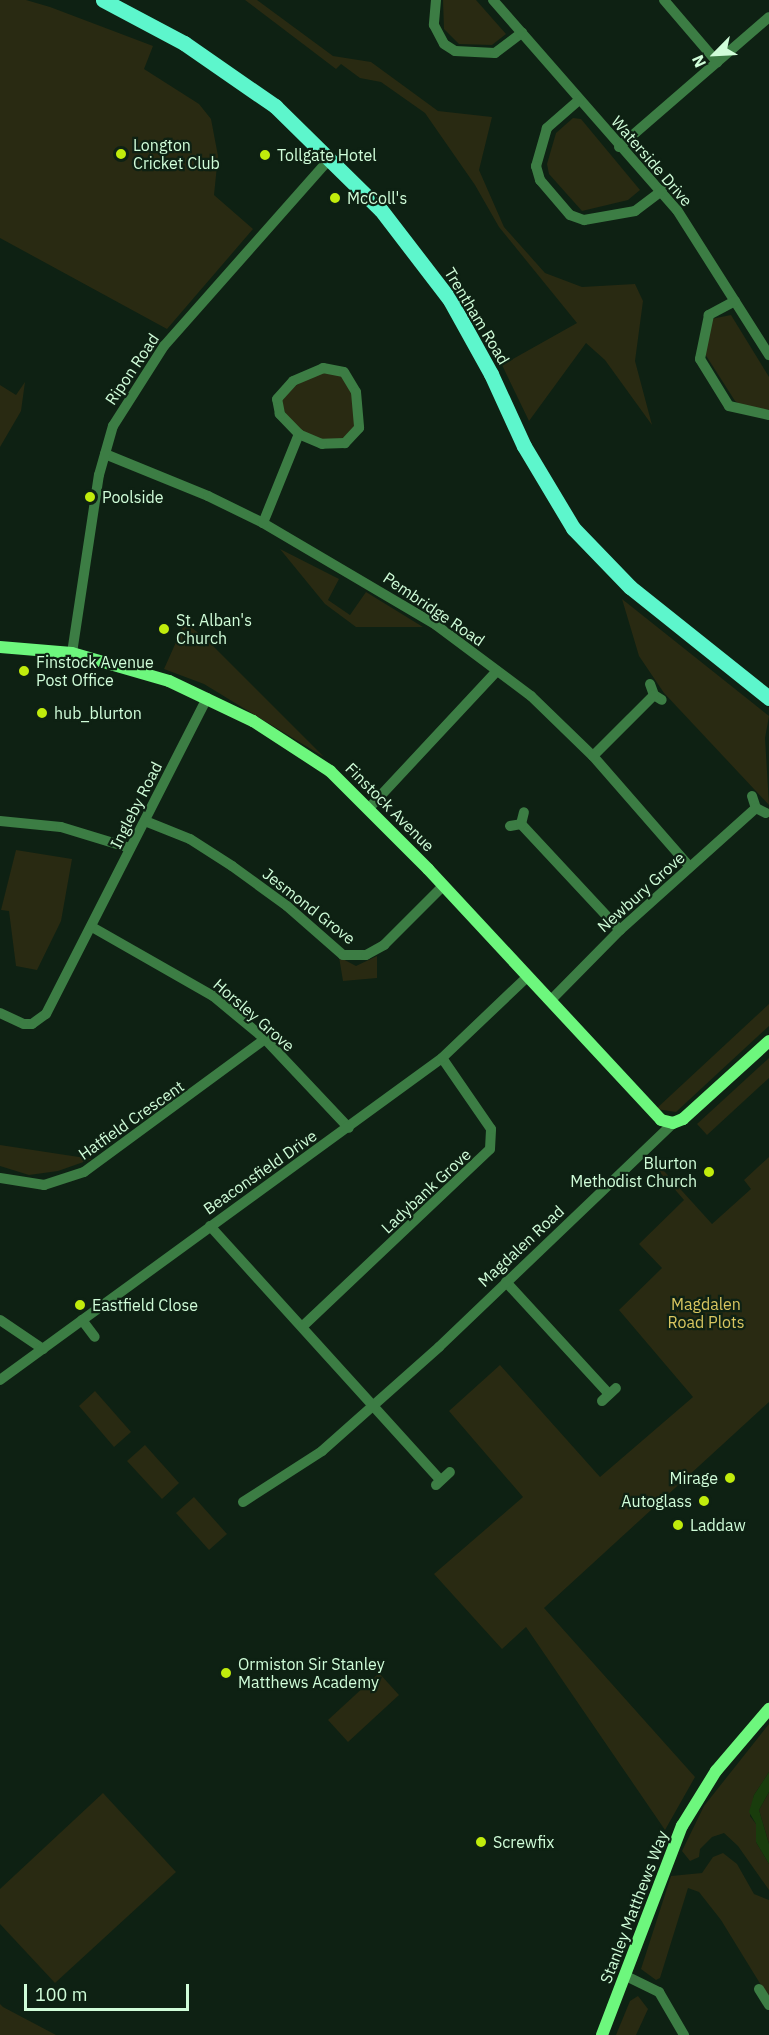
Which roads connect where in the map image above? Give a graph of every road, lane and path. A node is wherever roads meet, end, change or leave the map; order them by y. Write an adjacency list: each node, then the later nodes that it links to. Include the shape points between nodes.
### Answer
1 (103, 0): 10 (main road, Trentham Road, via 184,43 234,76 275,106)
2 (436, 0): 6 (street, via 434,25 444,44 455,51 495,53)
3 (493, 0): 6 (street, Waterside Drive)
4 (664, 0): 7 (street)
5 (769, 17): 7 (street)
6 (522, 33): 8 (street, Waterside Drive)
7 (717, 62): 9 (street)
8 (579, 100): 9 (street, Waterside Drive); 11 (street, via 547,128 536,166 540,180 570,215 584,220 636,211)
9 (619, 147): 11 (street, Waterside Drive)
10 (331, 157): 16 (street, Ripon Road, via 164,346 113,426); 23 (main road, Trentham Road, via 381,210 450,300 491,374 524,446 573,528 630,587)
11 (662, 191): 12 (street, Waterside Drive)
12 (735, 301): 13 (street, Waterside Drive); 14 (street, via 709,315 700,359 729,406)
13 (769, 355)
14 (769, 415)
15 (299, 434): 15 (street, via 276,406 283,390 323,368 344,372 356,392 359,428 345,443 322,444); 17 (street)
16 (105, 454): 17 (street, Pembridge Road, via 208,495); 19 (street, Ripon Road)
17 (263, 523): 20 (street, Pembridge Road, via 397,600)
18 (0, 646): 19 (street, Finstock Avenue)
19 (72, 653): 22 (street, Finstock Avenue, via 159,678)
20 (497, 671): 24 (street, Pembridge Road, via 531,696); 26 (street)
21 (650, 684): 24 (street, via 658,698)
22 (207, 698): 26 (street, Finstock Avenue, via 253,721 330,771); 29 (street, Ingleby Road)
23 (769, 698)
24 (593, 756): 33 (street, Pembridge Road)
25 (752, 796): 33 (street, Newbury Grove, via 761,810)
26 (369, 807): 34 (street, Finstock Avenue)
27 (524, 812): 30 (street)
28 (0, 821): 32 (street, via 61,827)
29 (145, 821): 32 (street, Ingleby Road); 34 (street, Jesmond Grove, via 190,839 232,866 287,906 343,955 366,955 384,945)
30 (521, 824): 31 (street); 36 (street)
31 (510, 826)
32 (130, 848): 35 (street, Ingleby Road)
33 (690, 867): 36 (street, Newbury Grove)
34 (442, 887): 37 (street, Finstock Avenue)
35 (92, 927): 39 (street, Ingleby Road, via 46,1014 24,1024); 40 (street, Horsley Grove, via 213,996)
36 (620, 930): 38 (street, Newbury Grove)
37 (527, 977): 38 (street, Finstock Avenue); 42 (street, Beaconsfield Drive)
38 (550, 1001): 43 (street, Finstock Avenue, via 650,1112)
39 (0, 1013)
40 (265, 1039): 44 (street, Horsley Grove); 45 (street, Hatfield Crescent, via 84,1172 44,1185)
41 (769, 1041): 43 (street, Magdalen Road, via 683,1119)
42 (442, 1058): 44 (street, Beaconsfield Drive); 50 (street, Ladybank Grove, via 490,1129 490,1149)
43 (673, 1123): 47 (street, Magdalen Road)
44 (349, 1128): 46 (street, Beaconsfield Drive)
45 (0, 1178)
46 (210, 1226): 49 (street, Beaconsfield Drive); 50 (street)
47 (506, 1282): 54 (street); 55 (street, Magdalen Road, via 439,1347)
48 (0, 1320): 52 (street)
49 (82, 1320): 51 (street); 52 (street, Beaconsfield Drive)
50 (303, 1326): 55 (street)
51 (94, 1337)
52 (43, 1349): 53 (street, Beaconsfield Drive)
53 (0, 1380)
54 (609, 1395)
55 (373, 1402): 56 (street, via 438,1483); 57 (street, Magdalen Road, via 322,1451)
56 (450, 1472)
57 (243, 1502)
58 (769, 1709): 59 (street, Stanley Matthews Way, via 697,1797 671,1848)
59 (626, 1976): 62 (street, Stanley Matthews Way); 63 (street, via 659,1992)
60 (759, 1989): 61 (street)
61 (769, 2005)
62 (602, 2035)
63 (684, 2035)

